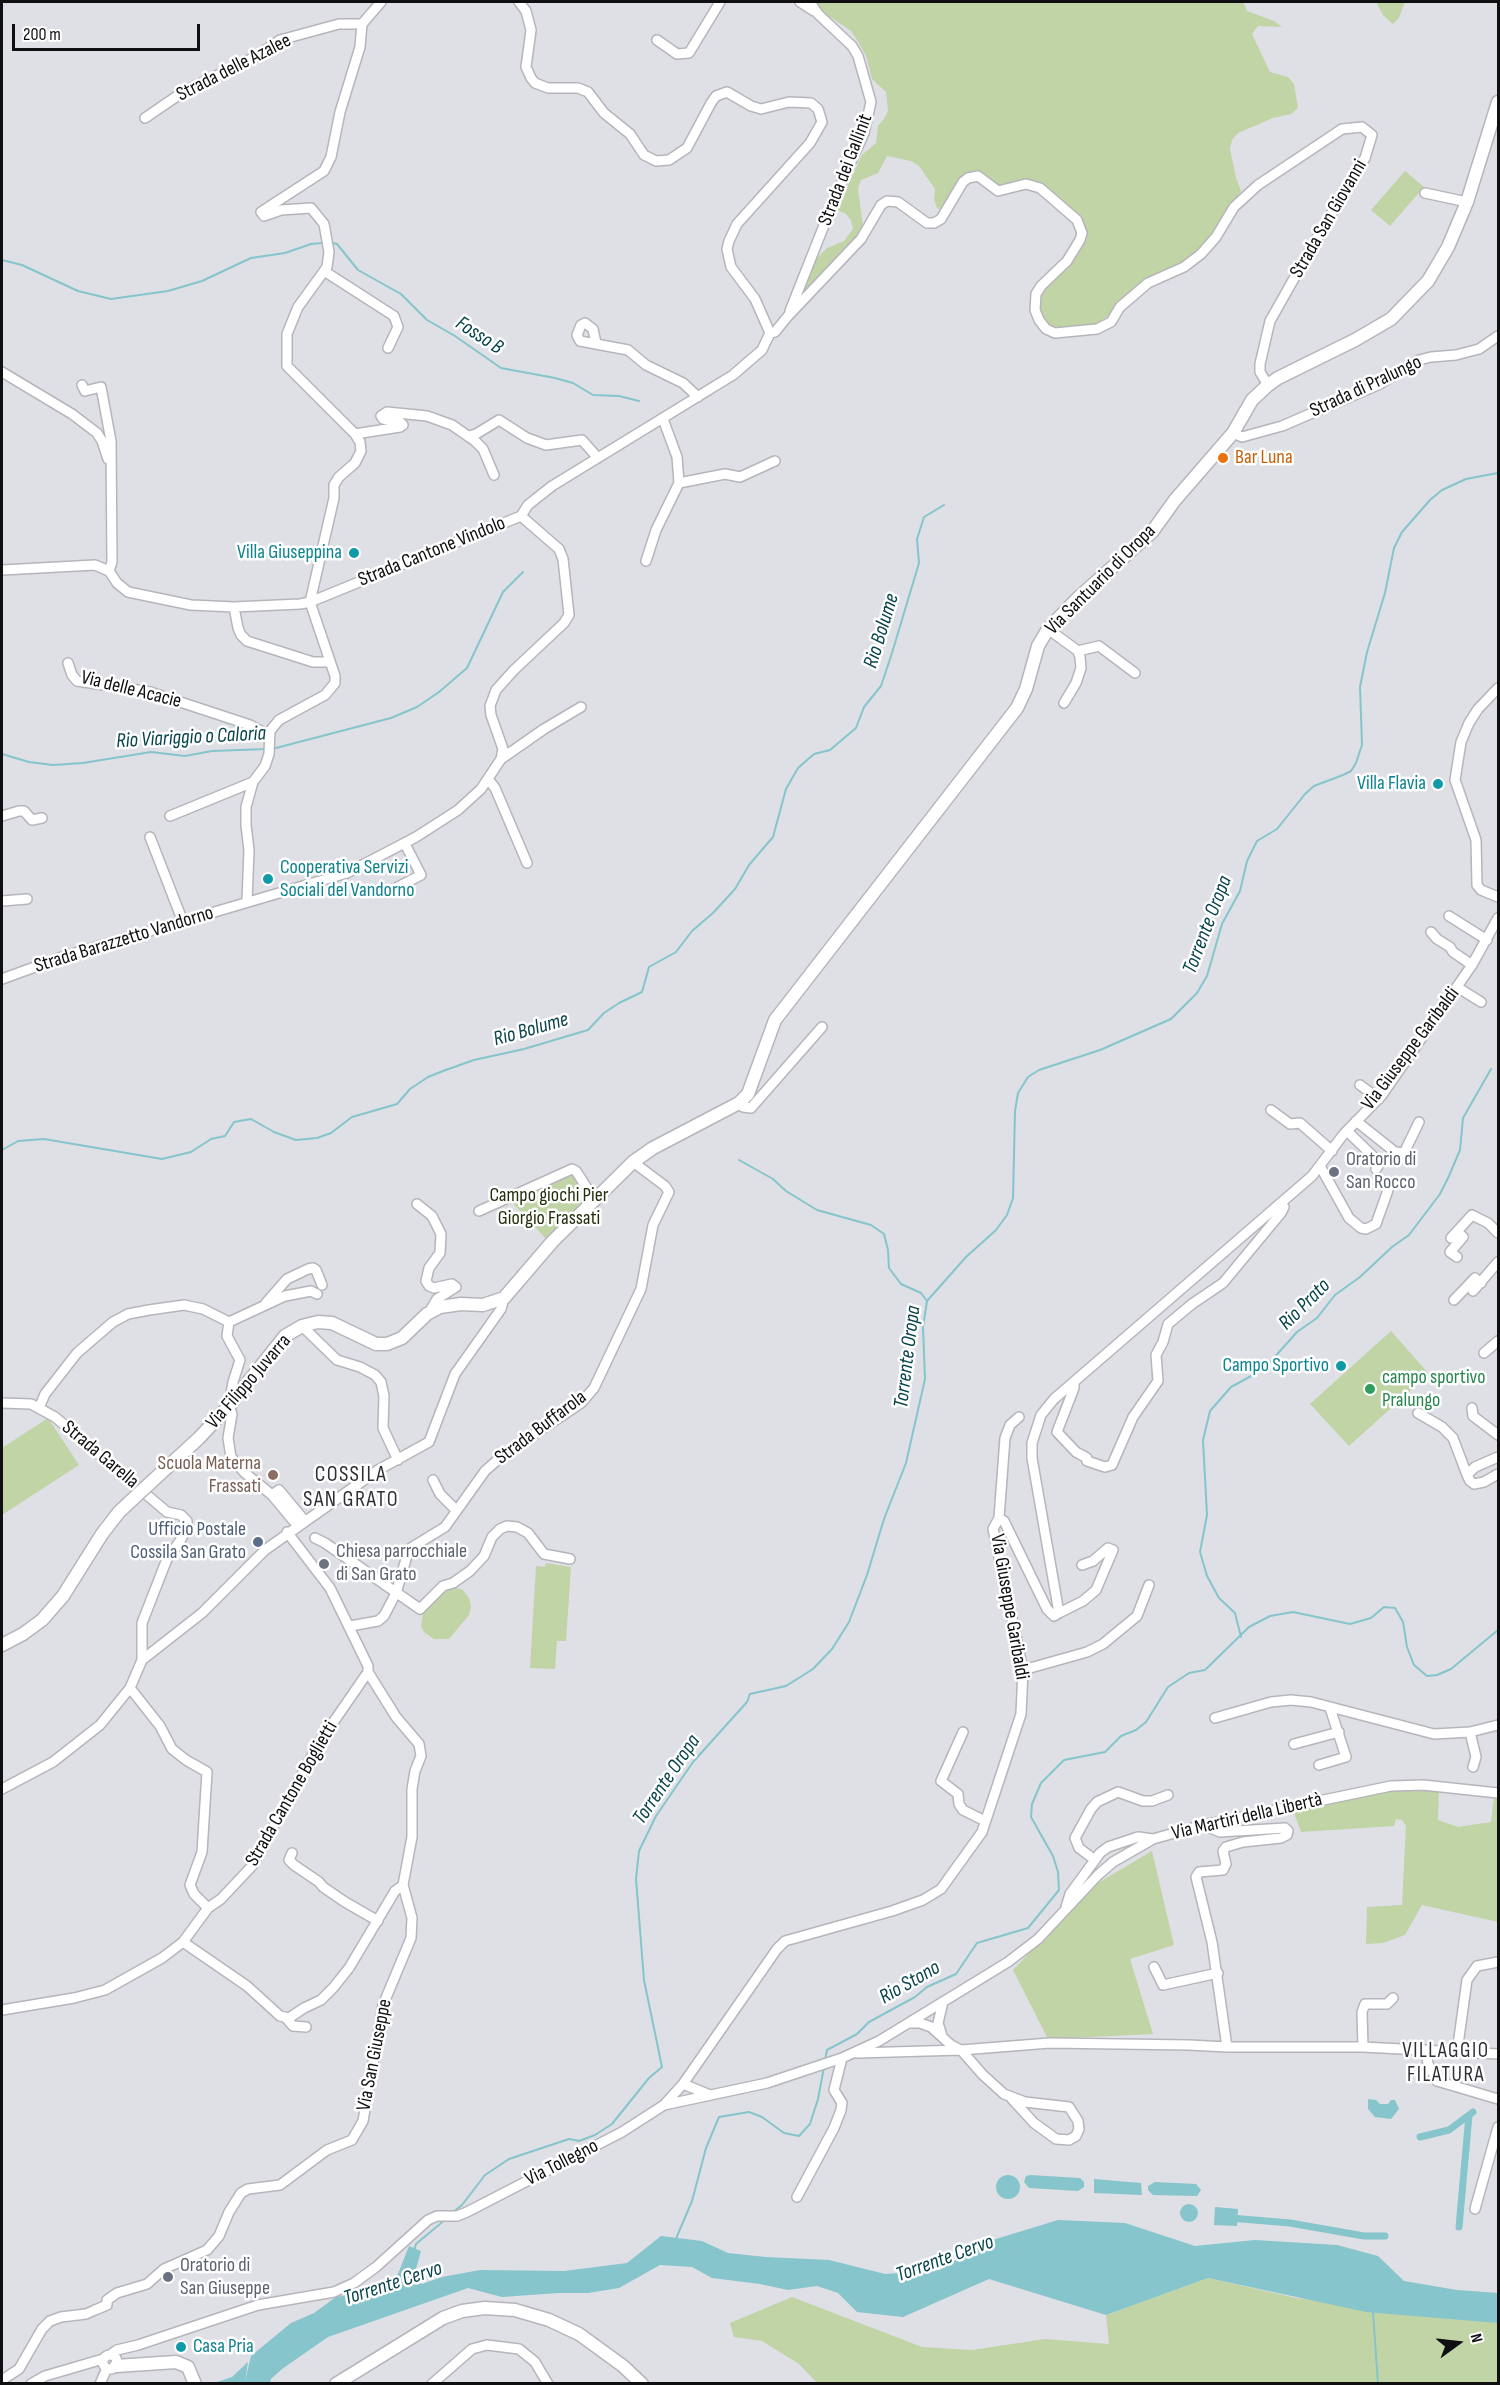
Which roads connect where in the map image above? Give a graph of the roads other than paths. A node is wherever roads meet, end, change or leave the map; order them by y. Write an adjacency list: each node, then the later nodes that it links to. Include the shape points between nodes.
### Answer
1 (381, 2): 7 (street)
2 (519, 2): 15 (street, via 531,30 526,67 535,83 588,92 604,113 630,134 644,155 656,161 669,160 687,148 716,96 727,92 761,109 789,102 811,104 818,109 822,122 810,143 737,224 727,249 731,267 755,299)
3 (720, 2): 8 (street, via 689,53 677,54)
4 (800, 2): 6 (street)
5 (810, 2): 6 (street, Strada dei Gallinit)
6 (818, 14): 14 (street, Strada dei Gallinit, via 852,46 865,75 871,109)
7 (362, 24): 10 (street, Strada delle Azalee, via 339,24 280,40 183,92); 13 (street, via 360,48 324,171 261,212 266,216 281,210 311,208 324,224 329,252)
8 (657, 40)
9 (1498, 102): 12 (main road, Via Santuario di Oropa)
10 (145, 118)
11 (1425, 193): 12 (street)
12 (1467, 202): 21 (main road, Via Santuario di Oropa, via 1448,248 1428,281 1391,319)
13 (324, 272): 18 (street, via 394,316 398,327); 25 (street, via 294,316 287,334 287,366)
14 (788, 316): 15 (street, Strada San Giovanni); 21 (street, Strada San Giovanni, via 861,239 881,205 898,202 927,223 934,223 941,219 963,182 978,176 998,191 1026,184 1040,188 1077,220 1082,233 1080,240 1067,261 1041,286 1035,310 1039,320 1055,333 1097,329 1111,322 1120,306 1149,283 1184,267 1201,254 1234,207 1258,184 1342,129 1362,127 1371,135 1365,158 1270,321 1260,364)
15 (770, 333): 22 (street, Strada Cantone Vindolo, via 762,350)
16 (1498, 336): 24 (street, Strada di Pralungo, via 1479,349 1419,360 1380,384 1282,426 1242,437)
17 (596, 343): 22 (street, via 628,350 646,365 683,383)
18 (388, 348)
19 (2, 372): 29 (street, via 97,433)
20 (82, 385): 29 (street, via 85,391 101,387)
21 (1268, 385): 24 (main road, Via Santuario di Oropa, via 1252,400)
22 (698, 397): 23 (street, Strada Cantone Vindolo)
23 (663, 419): 27 (street, Strada Cantone Vindolo); 31 (street, via 677,457)
24 (1233, 433): 38 (main road, Via Santuario di Oropa, via 1152,532)
25 (355, 434): 26 (street, via 403,425 382,419 387,412 427,416); 36 (street, via 361,451 334,485)
26 (468, 436): 27 (street, via 499,420 546,445 582,440); 30 (street, via 483,449)
27 (598, 458): 32 (street, Strada Cantone Vindolo, via 534,500)
28 (775, 461): 31 (street, via 740,477 725,474)
29 (112, 470): 35 (street)
30 (494, 475)
31 (679, 483): 33 (street)
32 (521, 516): 36 (street, Strada Cantone Vindolo); 47 (street, via 559,549 569,615 496,690 490,706 502,741)
33 (646, 561)
34 (2, 570): 35 (street, via 95,565)
35 (109, 571): 37 (street, Strada Cantone Vindolo, via 128,592 191,605)
36 (309, 602): 37 (street, Strada Cantone Vindolo); 40 (street)
37 (234, 607): 40 (street, via 238,628 247,641 313,662)
38 (1048, 629): 39 (street); 73 (main road, Via Santuario di Oropa, via 1038,646 1017,708 787,1002 769,1033 755,1080)
39 (1078, 651): 42 (street, via 1099,646); 44 (street, via 1081,668)
40 (330, 662): 46 (street, via 335,676 332,688 279,720)
41 (69, 663): 46 (street, Via delle Acacie, via 77,681 150,692 250,725)
42 (1135, 673)
43 (1498, 688): 57 (street, via 1468,723 1455,780 1476,840 1477,885)
44 (1064, 703)
45 (581, 707): 47 (street)
46 (269, 740): 49 (street, via 265,766)
47 (501, 759): 48 (street, Strada Barazzetto Vandorno)
48 (488, 779): 54 (street, Strada Barazzetto Vandorno, via 458,810); 55 (street)
49 (253, 782): 51 (street); 60 (street, via 245,815 249,850)
50 (2, 816): 52 (street, via 24,811 32,820)
51 (170, 816)
52 (42, 818)
53 (150, 837): 63 (street)
54 (405, 844): 56 (street, via 421,875); 60 (street, Strada Barazzetto Vandorno, via 337,877)
55 (527, 863)
56 (392, 890)
57 (1498, 897)
58 (27, 899): 59 (street)
59 (2, 901)
60 (247, 902): 63 (street, Strada Barazzetto Vandorno)
61 (1449, 916): 65 (street)
62 (1498, 918): 65 (street, Via Giuseppe Garibaldi)
63 (183, 922): 67 (street, Strada Barazzetto Vandorno, via 65,956)
64 (1431, 932): 66 (street)
65 (1487, 940): 66 (street, Via Giuseppe Garibaldi)
66 (1472, 965): 68 (street, Via Giuseppe Garibaldi)
67 (2, 979)
68 (1457, 987): 69 (street); 72 (street, Via Giuseppe Garibaldi)
69 (1481, 1002)
70 (822, 1027): 73 (street, Via Santuario di Oropa, via 751,1108)
71 (1360, 1085): 72 (street)
72 (1378, 1099): 75 (street, Via Giuseppe Garibaldi)
73 (739, 1103): 79 (main road, Via Santuario di Oropa)
74 (1271, 1110): 78 (street, via 1290,1124 1300,1123)
75 (1356, 1121): 76 (street, via 1395,1152 1404,1153); 77 (street, Via Giuseppe Garibaldi)
76 (1419, 1122)
77 (1347, 1131): 78 (street, Via Giuseppe Garibaldi); 81 (street, via 1380,1163)
78 (1332, 1151): 80 (street, Via Giuseppe Garibaldi)
79 (633, 1162): 83 (main road, Via Santuario di Oropa); 115 (street, Strada Buffarola, via 669,1192 653,1225 642,1288 611,1355 594,1388 581,1403 502,1456 485,1471)
80 (1320, 1166): 82 (street, via 1349,1218 1361,1228 1376,1224); 84 (street, Via Giuseppe Garibaldi)
81 (1376, 1169)
82 (1388, 1190)
83 (594, 1199): 86 (street, via 572,1169); 94 (main road, Via Santuario di Oropa)
84 (1281, 1203): 102 (street, Via Giuseppe Garibaldi); 102 (street, via 1281,1213 1223,1284 1168,1324 1156,1355 1158,1381 1133,1417 1112,1465 1087,1461 1057,1432)
85 (417, 1204): 97 (street, Via Filippo Juvarra, via 432,1216 441,1234 440,1253 429,1268 426,1281 434,1288 452,1284 456,1287 437,1299)
86 (479, 1211)
87 (1498, 1233): 88 (street, via 1472,1215 1460,1231 1463,1237 1450,1252)
88 (1457, 1257)
89 (1498, 1262): 90 (street)
90 (1481, 1283): 92 (street); 95 (street, via 1475,1278)
91 (322, 1285): 96 (street, via 316,1270 308,1269 287,1279)
92 (1473, 1292)
93 (317, 1294): 96 (street, via 298,1292)
94 (504, 1298): 97 (main road, Via Filippo Juvarra, via 483,1305 440,1307); 111 (street, Via Santuario di Oropa, via 501,1309 455,1374 429,1442)
95 (1454, 1300)
96 (257, 1310): 98 (street)
97 (428, 1314): 99 (main road, Via Filippo Juvarra, via 402,1338 387,1344 376,1344 332,1323)
98 (229, 1322): 104 (street, via 227,1336 240,1360); 105 (street, via 203,1309 183,1305 128,1314 77,1353 45,1394)
99 (302, 1326): 104 (main road, Via Filippo Juvarra, via 285,1336); 111 (street, via 337,1360 360,1367 381,1382 383,1428)
100 (1498, 1341): 101 (street)
101 (1484, 1353)
102 (1074, 1382): 124 (street, Via Giuseppe Garibaldi, via 1041,1415 1032,1443)
103 (2, 1403): 105 (street, Strada Garella)
104 (229, 1406): 117 (street, via 231,1457 272,1496 279,1490); 126 (main road, Via Filippo Juvarra, bridge, via 119,1512 63,1596 42,1620)
105 (39, 1408): 127 (street, Strada Garella, via 55,1417 167,1512 181,1515 187,1521 142,1623)
106 (1472, 1408): 109 (street, via 1473,1416)
107 (1418, 1413): 113 (street, via 1442,1426 1453,1438)
108 (1019, 1417): 116 (street, via 1010,1425 1005,1438)
109 (1498, 1435)
110 (1498, 1457): 113 (street)
111 (398, 1460): 117 (street, Via Santuario di Oropa)
112 (1498, 1474): 113 (street, via 1474,1484)
113 (1467, 1475)
114 (433, 1480): 115 (street)
115 (456, 1510): 123 (street, Strada Buffarola, via 445,1527 409,1549)
116 (999, 1518): 124 (street, Via Giuseppe Garibaldi, via 1004,1521 1047,1609 1054,1616); 128 (street, Via Giuseppe Garibaldi, via 993,1529)
117 (301, 1523): 118 (street, Via Santuario di Oropa)
118 (287, 1532): 125 (street, Via San Giuseppe, via 330,1588); 127 (street, Via Santuario di Oropa, via 246,1566 202,1613)
119 (315, 1538): 123 (street)
120 (570, 1559): 123 (street, via 544,1554 528,1533 507,1526 500,1528 470,1571 443,1586 420,1609)
121 (1082, 1565): 124 (street, via 1094,1562 1108,1548 1113,1550 1096,1590 1083,1602)
122 (1149, 1585): 128 (street, via 1137,1616 1102,1644)
123 (396, 1593): 125 (street, Strada Buffarola, via 378,1621)
124 (1059, 1613)
125 (350, 1626): 129 (street, Via San Giuseppe)
126 (2, 1645)
127 (142, 1660): 130 (street, Via Santuario di Oropa)
128 (1023, 1671): 143 (street, Via Giuseppe Garibaldi, via 1021,1714)
129 (368, 1672): 148 (street, Via San Giuseppe, via 396,1717 419,1744 422,1756 412,1789 412,1837); 149 (street, Strada Cantone Boglietti, via 319,1743 252,1866)
130 (130, 1688): 140 (street, Via Santuario di Oropa, via 100,1725 64,1754); 149 (street, via 160,1726 172,1749 207,1772 202,1852 190,1885)
131 (1330, 1708): 132 (street, via 1311,1702 1271,1702); 135 (street); 136 (street, via 1434,1734)
132 (1215, 1718)
133 (1498, 1725): 136 (street)
134 (963, 1732): 143 (street, via 941,1780 958,1794 963,1810)
135 (1339, 1732): 137 (street); 138 (street, via 1346,1756)
136 (1470, 1732): 139 (street, via 1476,1757)
137 (1294, 1744)
138 (1319, 1765)
139 (1473, 1767)
140 (2, 1789)
141 (1498, 1793): 144 (street, Via Martiri della Libertà, via 1424,1785 1391,1786)
142 (1168, 1795): 147 (street, via 1143,1801 1118,1792 1097,1802 1075,1838 1079,1848)
143 (985, 1821): 172 (street, Via Giuseppe Garibaldi, via 976,1842 934,1894 892,1911 785,1941)
144 (1203, 1825): 145 (street, Via Martiri della Libertà); 155 (street, via 1220,1832 1285,1828 1288,1831 1281,1838 1226,1847 1223,1870 1199,1872 1196,1877)
145 (1153, 1839): 147 (street, via 1138,1837 1108,1847); 150 (street, Via Martiri della Libertà, via 1113,1862)
146 (292, 1852): 151 (street, via 289,1860 294,1865)
147 (1095, 1860): 150 (street, via 1070,1894)
148 (403, 1885): 151 (street, via 395,1891); 183 (street, Via San Giuseppe, via 412,1918 411,1938 383,2005 363,2121 352,2140 327,2150 280,2185 241,2193 219,2236 207,2250 165,2269 147,2284 117,2293 95,2310 50,2321 19,2369)
149 (208, 1908): 152 (street, Strada Cantone Boglietti)
150 (1066, 1909): 157 (street, Via Martiri della Libertà, via 1014,1958)
151 (378, 1921): 160 (street, via 349,1968 327,1994)
152 (183, 1942): 158 (street, Strada Cantone Boglietti, via 105,1990); 160 (street)
153 (1498, 1962): 168 (street, via 1477,1966 1467,1980)
154 (1154, 1967): 155 (street, via 1163,1985)
155 (1218, 1973): 164 (street)
156 (1394, 1998): 165 (street, via 1387,2004 1365,2004)
157 (943, 2002): 159 (street, Via Martiri della Libertà); 162 (street)
158 (2, 2010)
159 (927, 2012): 161 (street, Via Martiri della Libertà); 162 (street)
160 (286, 2018): 163 (street, via 293,2026)
161 (906, 2024): 162 (street); 169 (street, Via Martiri della Libertà)
162 (934, 2025): 166 (street)
163 (306, 2027)
164 (1227, 2047): 165 (street); 166 (street, via 1050,2043)
165 (1363, 2047): 167 (street)
166 (961, 2050): 169 (street); 175 (street, via 983,2075)
167 (1426, 2050): 168 (street); 176 (street, via 1437,2081)
168 (1457, 2052): 170 (street)
169 (852, 2053): 171 (street, Via Martiri della Libertà)
170 (1498, 2054)
171 (842, 2058): 174 (street, Via Martiri della Libertà, via 767,2083 710,2095); 179 (street, via 834,2090 842,2103 841,2110)
172 (693, 2069): 173 (street, Via Giuseppe Garibaldi); 174 (street)
173 (683, 2084): 174 (street, via 688,2093); 177 (street, Via Giuseppe Garibaldi)
174 (696, 2093): 177 (street)
175 (1012, 2098): 175 (street, via 1069,2107 1078,2121 1076,2136 1056,2139 1034,2123)
176 (1498, 2099)
177 (664, 2104): 181 (street, Via Tollegno, via 622,2132 457,2216 428,2220 354,2283 334,2292 258,2305 138,2345)
178 (1498, 2127): 180 (street)
179 (797, 2197)
180 (1475, 2209)
181 (110, 2362): 182 (street); 184 (main road, via 176,2362 188,2367); 187 (street)
182 (61, 2371): 185 (street); 186 (street)
183 (2, 2380)
184 (194, 2380)
185 (31, 2384)
186 (43, 2384)
187 (100, 2384)
188 (336, 2384): 191 (main road, via 443,2318 485,2308 515,2310 579,2334)
189 (432, 2384): 190 (street, via 472,2349 487,2345 519,2349 535,2362)
190 (548, 2384)
191 (642, 2384)

